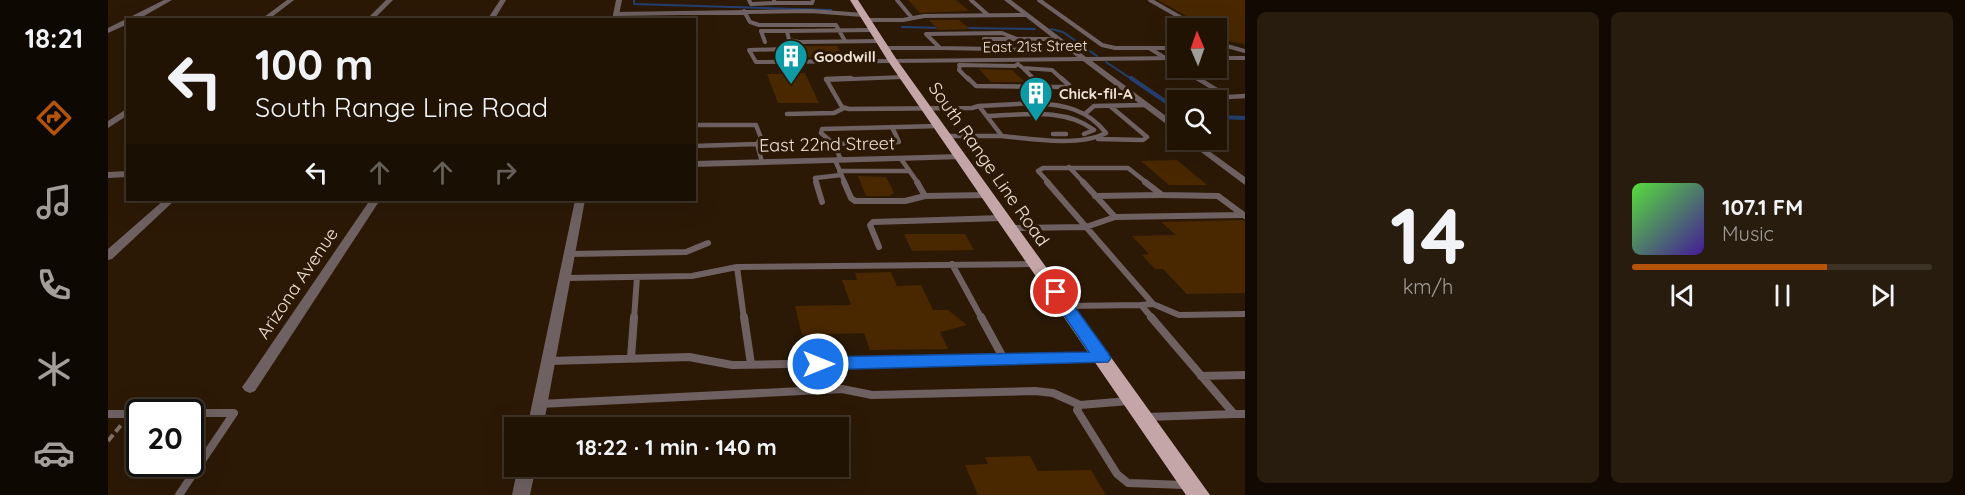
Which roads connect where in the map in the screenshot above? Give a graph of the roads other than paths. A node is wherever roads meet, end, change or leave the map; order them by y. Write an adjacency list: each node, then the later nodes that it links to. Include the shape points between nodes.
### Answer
1 (169, 0): 21 (street)
2 (291, 0): 22 (street)
3 (390, 0): 23 (street)
4 (503, 0): 24 (street)
5 (619, 0): 20 (street)
6 (846, 0): 15 (main road)
7 (897, 0): 25 (lane)
8 (971, 0): 19 (lane)
9 (1007, 0): 18 (street)
10 (1039, 0): 39 (lane, via 1102,45)
11 (1150, 0): 26 (lane)
12 (750, 2): 13 (lane)
13 (774, 2): 14 (lane)
14 (813, 2)
15 (855, 2): 32 (main road, South Range Line Road)
16 (745, 12): 17 (lane); 20 (lane); 28 (lane, via 750,22 759,25)
17 (821, 12): 28 (lane); 32 (lane)
18 (1027, 15): 19 (lane); 34 (street)
19 (989, 16): 25 (lane)
20 (616, 17)
21 (133, 18)
22 (266, 18)
23 (371, 18)
24 (491, 18)
25 (912, 18): 32 (lane)
26 (1182, 18)
27 (126, 22): 29 (street)
28 (830, 24): 31 (lane)
29 (108, 31)
30 (787, 31): 31 (lane); 35 (lane, via 789,40 799,42); 36 (lane, via 761,31)
31 (839, 31): 32 (lane); 35 (lane)
32 (877, 36): 35 (lane); 38 (lane); 47 (lane); 48 (street, East 21st Street); 50 (main road, South Range Line Road)
33 (1018, 39): 34 (lane); 38 (lane, via 1002,33 926,34); 41 (lane, via 984,39); 41 (lane, via 1031,50)
34 (1058, 39): 46 (street)
35 (845, 41)
36 (765, 42)
37 (1227, 47): 42 (lane)
38 (940, 48): 41 (lane)
39 (1149, 48): 40 (lane); 43 (lane)
40 (1167, 48)
41 (994, 49)
42 (1245, 51)
43 (1165, 58): 46 (street, East 21st Street)
44 (1227, 58): 45 (street)
45 (1245, 58)
46 (1083, 59): 49 (street, East 21st Street); 54 (street)
47 (791, 61): 47 (lane, via 756,62 749,50 785,49)
48 (957, 63): 49 (street, East 21st Street); 52 (lane, via 976,86)
49 (1018, 64): 52 (lane); 52 (lane, via 1052,70 1069,85)
50 (904, 77): 57 (lane, via 826,79); 58 (main road, South Range Line Road)
51 (1197, 78): 53 (lane, via 1228,97)
52 (1043, 87)
53 (1245, 96)
54 (1144, 105): 56 (lane); 63 (street)
55 (979, 106): 58 (lane); 60 (lane, via 1068,106); 62 (lane)
56 (1110, 106): 60 (lane, via 1094,106); 72 (lane, via 1147,137)
57 (844, 108): 58 (lane); 61 (lane, via 834,113)
58 (927, 108): 67 (main road, South Range Line Road)
59 (126, 112): 64 (street)
60 (1086, 113): 72 (lane, via 1105,130)
61 (787, 114)
62 (987, 116): 69 (lane, via 1063,116 1082,121 1094,130); 70 (lane)
63 (1167, 122)
64 (108, 124)
65 (696, 125): 73 (lane, via 756,125 760,138)
66 (892, 127): 67 (lane); 74 (lane, via 899,142); 74 (lane, via 822,129 821,133)
67 (943, 131): 70 (lane); 77 (main road, South Range Line Road)
68 (1066, 134): 71 (lane)
69 (1084, 134)
70 (1002, 136): 71 (lane)
71 (1017, 137): 72 (lane)
72 (1098, 139)
73 (757, 144): 75 (lane); 79 (lane)
74 (834, 144): 81 (lane)
75 (696, 146)
76 (1203, 150): 86 (street)
77 (961, 157): 78 (street, East 22nd Street); 87 (main road, South Range Line Road)
78 (901, 159): 81 (street, East 22nd Street); 83 (lane)
79 (762, 162): 80 (street, East 22nd Street); 81 (street, East 22nd Street)
80 (696, 164)
81 (839, 167): 83 (lane); 89 (lane, via 855,201 905,201); 94 (lane, via 815,178)
82 (1068, 167): 88 (lane, via 1128,168); 90 (lane); 98 (lane, via 1038,171)
83 (909, 171): 89 (lane)
84 (126, 174): 85 (street)
85 (108, 175)
86 (1245, 182)
87 (988, 195): 89 (lane); 97 (main road, South Range Line Road)
88 (1162, 195): 90 (lane); 95 (lane, via 1218,196)
89 (926, 196)
90 (1095, 196): 96 (lane)
91 (169, 201): 102 (street)
92 (374, 201): 119 (street, Arizona Avenue)
93 (580, 201): 101 (street)
94 (822, 202)
95 (1244, 215): 96 (lane)
96 (1115, 217): 98 (lane)
97 (1007, 223): 98 (lane); 100 (lane, via 873,222 870,225); 104 (main road, South Range Line Road)
98 (1086, 227): 109 (lane)
99 (708, 243): 101 (lane, via 686,252)
100 (879, 247)
101 (570, 254): 107 (street)
102 (108, 256)
103 (952, 264): 104 (lane); 105 (lane); 115 (lane)
104 (1036, 264): 110 (main road, South Range Line Road)
105 (737, 267): 106 (lane, via 692,276); 116 (lane)
106 (637, 277): 107 (lane); 112 (lane)
107 (565, 278): 114 (street)
108 (1141, 304): 109 (lane); 110 (lane); 118 (lane)
109 (1154, 304): 111 (lane, via 1179,315)
110 (1065, 306): 113 (main road, South Range Line Road)
111 (1245, 314)
112 (631, 358): 114 (lane); 116 (lane, via 689,357 732,365)
113 (1102, 358): 115 (lane); 120 (main road, South Range Line Road)
114 (548, 361): 121 (street)
115 (1005, 361): 116 (lane)
116 (751, 364)
117 (1245, 375): 118 (lane)
118 (1201, 376): 126 (lane)
119 (250, 387)
120 (1132, 401): 122 (lane); 129 (main road, South Range Line Road)
121 (539, 404): 122 (lane, via 842,389 872,395 1035,391 1053,393); 128 (street)
122 (1080, 405): 133 (lane, via 1077,410 1117,474 1128,483)
123 (204, 413): 130 (lane, via 234,413)
124 (108, 414): 125 (lane)
125 (126, 414)
126 (1234, 414): 127 (lane); 129 (lane)
127 (1245, 414)
128 (537, 417)
129 (1144, 417): 133 (main road, South Range Line Road)
130 (204, 459)
131 (192, 477): 134 (lane)
132 (525, 477): 135 (street)
133 (1195, 490)
134 (180, 495)
135 (521, 495)

